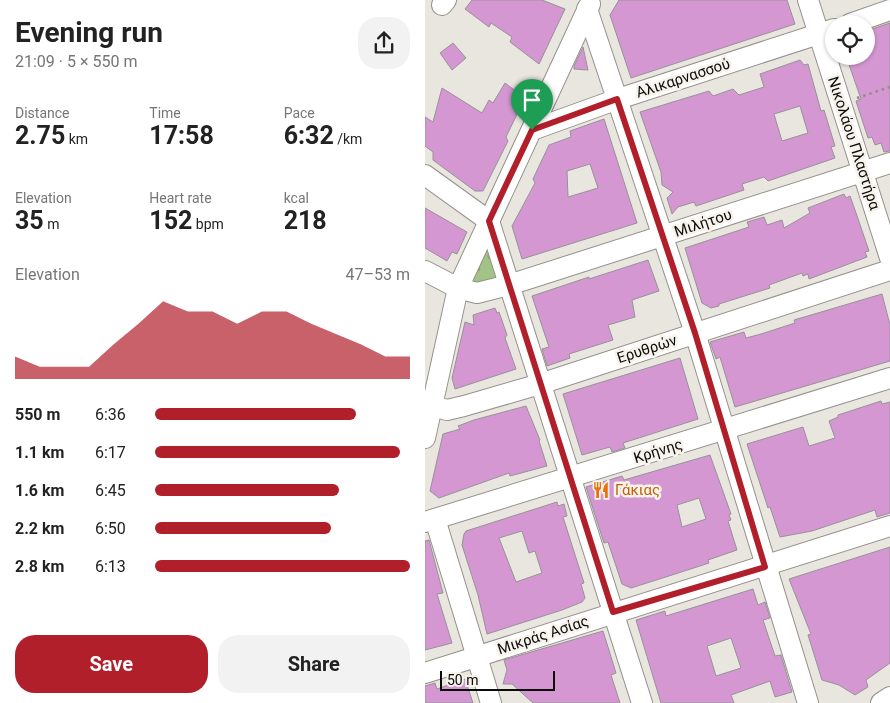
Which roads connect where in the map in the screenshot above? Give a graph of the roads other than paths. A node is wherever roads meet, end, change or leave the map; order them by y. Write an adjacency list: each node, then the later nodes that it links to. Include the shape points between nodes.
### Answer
1 (808, 0): 5 (street, Νικολάου Πλαστήρα)
2 (589, 5): 8 (street); 9 (street)
3 (890, 10): 4 (street)
4 (875, 15)
5 (825, 30)
6 (825, 32): 8 (street, Αλικαρνασσού)
7 (833, 65): 11 (street, Νικολάου Πλαστήρα, via 841,104)
8 (617, 99): 9 (street, Αλικαρνασσού); 14 (street)
9 (532, 130): 13 (street)
10 (890, 163): 11 (street, Μιλήτου)
11 (863, 171): 14 (street, Μιλήτου); 15 (street, Νικολάου Πλαστήρα)
12 (425, 175): 13 (street)
13 (489, 221): 18 (street); 19 (street)
14 (661, 236): 18 (street, Μιλήτου); 20 (street)
15 (890, 258)
16 (890, 270): 20 (street, Ερυθρών)
17 (425, 271): 19 (street)
18 (509, 286): 19 (street, Μιλήτου, via 477,292); 22 (street)
19 (458, 288): 23 (street)
20 (695, 333): 22 (street, Ερυθρών); 24 (street)
21 (890, 378): 24 (street, Κρήνης)
22 (541, 384): 23 (street, Ερυθρών, via 447,410); 26 (street)
23 (428, 405): 25 (street)
24 (723, 431): 26 (street, Κρήνης); 29 (street)
25 (425, 438)
26 (570, 477): 27 (street, Κρήνης); 30 (street)
27 (430, 520): 31 (street)
28 (890, 526): 29 (street, Μικράς Ασίας)
29 (765, 567): 30 (street, Μικράς Ασίας); 36 (street)
30 (613, 612): 31 (street, Μικράς Ασίας); 35 (street)
31 (477, 656): 32 (street, Μικράς Ασίας); 34 (street)
32 (425, 673)
33 (890, 697): 38 (street)
34 (491, 703)
35 (642, 703)
36 (808, 703): 37 (street)
37 (814, 703)
38 (881, 703)

